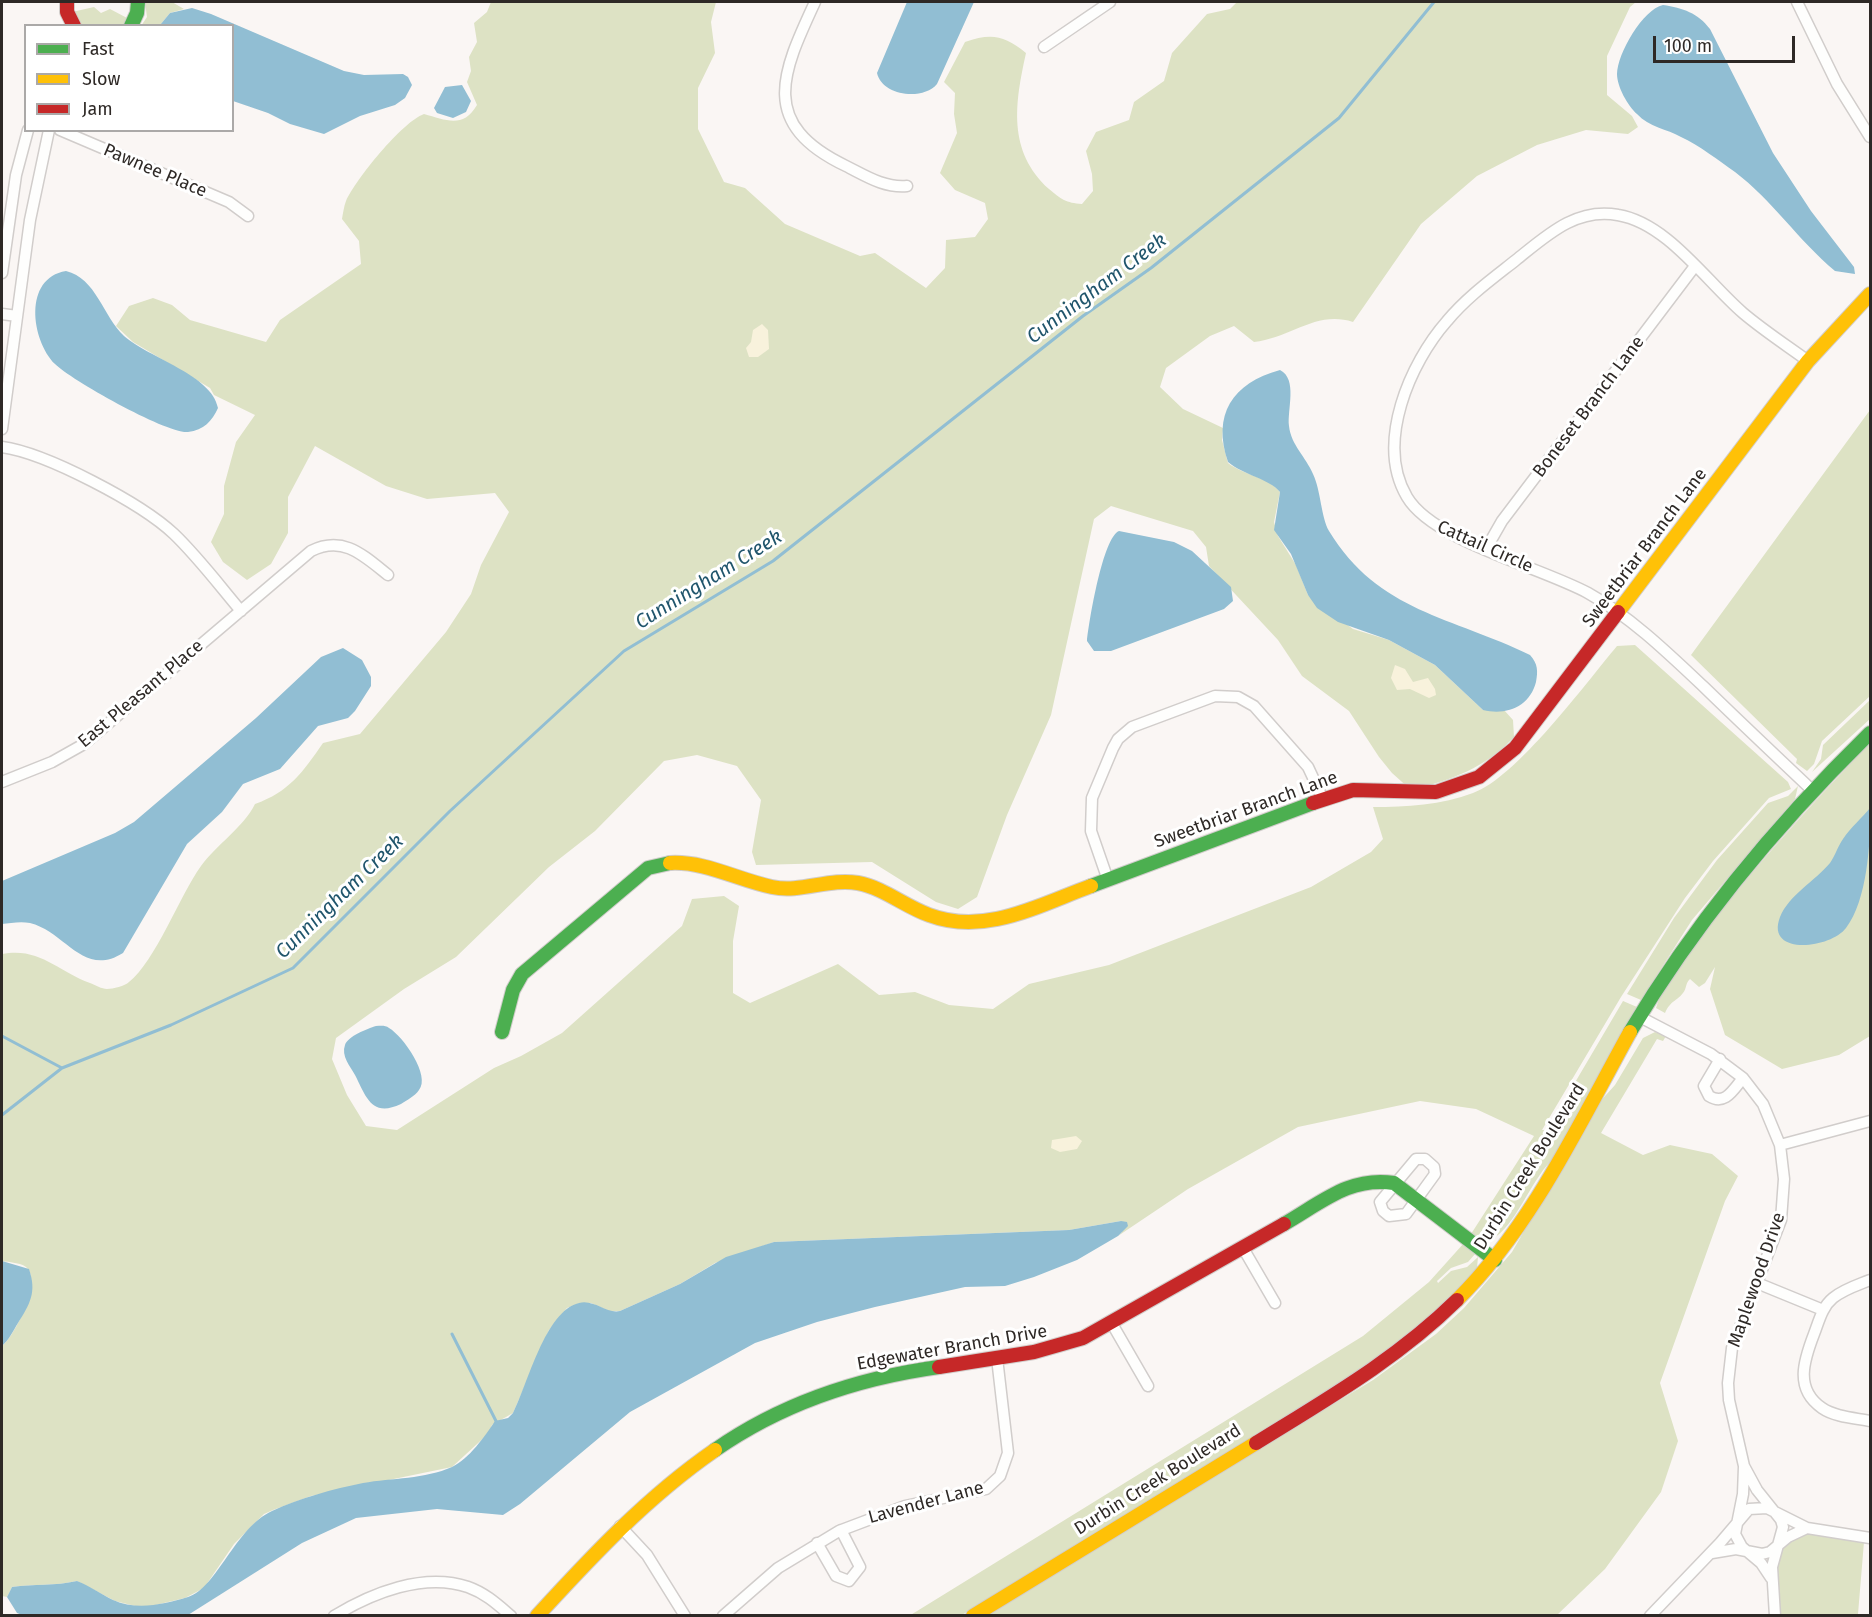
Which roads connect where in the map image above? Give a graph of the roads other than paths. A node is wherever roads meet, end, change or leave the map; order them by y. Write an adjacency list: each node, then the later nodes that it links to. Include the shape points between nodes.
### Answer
1 (138, 2): 7 (street)
2 (815, 2): 13 (street, via 791,54 785,78 786,102 794,125 808,144 834,160 887,185)
3 (1110, 2): 8 (street)
4 (1797, 2): 12 (street, via 1837,84)
5 (65, 4): 6 (street)
6 (72, 24)
7 (132, 24)
8 (1044, 47)
9 (27, 132): 16 (street, via 16,175)
10 (49, 132): 19 (street, via 30,220)
11 (65, 132): 14 (street, Pawnee Place, via 229,202)
12 (1870, 137)
13 (907, 186)
14 (248, 216)
15 (1695, 266): 20 (street, Cattail Circle, via 1744,314); 23 (street, Boneset Branch Lane, via 1502,521); 23 (street, Cattail Circle, via 1646,224 1614,214 1581,217 1562,224 1504,269 1462,304 1438,332 1407,390 1396,438 1396,467 1402,489 1423,517)
16 (2, 273)
17 (1870, 294): 20 (street, Sweetbriar Branch Lane)
18 (2, 315): 19 (street)
19 (17, 316): 21 (street)
20 (1808, 361): 26 (street, Sweetbriar Branch Lane)
21 (2, 429)
22 (2, 447): 25 (street, via 54,463 156,519 190,550)
23 (1486, 549): 26 (street, Cattail Circle, via 1573,585)
24 (388, 575): 25 (street, East Pleasant Place, via 348,547 320,547)
25 (241, 611): 28 (street, East Pleasant Place, via 84,744)
26 (1618, 614): 29 (street, Cattail Circle, via 1668,654); 30 (street, Sweetbriar Branch Lane, via 1515,748 1489,772 1442,791 1423,794 1359,789)
27 (1870, 733): 29 (street, Durbin Creek Boulevard)
28 (2, 782)
29 (1813, 791): 32 (street, Durbin Creek Boulevard, via 1702,920)
30 (1323, 799): 31 (street, Sweetbriar Branch Lane); 31 (street, via 1308,767 1254,706 1238,697 1215,696 1132,727 1118,739 1092,798 1091,831)
31 (1108, 880): 33 (street, Sweetbriar Branch Lane, via 1006,918 972,923 939,918 860,883 774,888 680,862 663,862 648,868 522,974 513,990)
32 (1640, 1017): 34 (street, Maplewood Drive); 41 (street, Durbin Creek Boulevard, via 1535,1200)
33 (502, 1032)
34 (1720, 1059): 35 (street, Maplewood Drive); 35 (street, via 1704,1086 1709,1096 1725,1098)
35 (1743, 1078): 37 (street, Maplewood Drive, via 1763,1104)
36 (1870, 1121): 37 (street)
37 (1780, 1145): 43 (street, Maplewood Drive, via 1784,1202)
38 (1394, 1183): 39 (street); 39 (street, via 1380,1202 1389,1216 1406,1214); 39 (street, via 1416,1159 1425,1159 1434,1167 1435,1174); 40 (street, Edgewater Branch Drive, via 1374,1180 1352,1185)
39 (1418, 1200): 41 (street)
40 (1243, 1248): 44 (street); 46 (street, Edgewater Branch Drive)
41 (1495, 1260): 67 (street, Durbin Creek Boulevard, via 1453,1307 1390,1359)
42 (1870, 1280): 45 (street, via 1833,1298)
43 (1757, 1283): 45 (street); 50 (street, Maplewood Drive, via 1729,1365 1728,1400)
44 (1275, 1304)
45 (1823, 1310): 49 (street, via 1804,1361 1805,1387 1817,1404 1828,1411)
46 (1111, 1322): 47 (street, Edgewater Branch Drive, via 1056,1348); 48 (street)
47 (997, 1358): 53 (street, Edgewater Branch Drive, via 883,1376 771,1416 680,1473); 55 (street, Lavender Lane, via 1008,1453 996,1481 980,1491 905,1506)
48 (1148, 1386)
49 (1870, 1421)
50 (1744, 1466): 51 (street, Maplewood Drive); 52 (street, Maplewood Drive)
51 (1774, 1511): 52 (street, via 1756,1506 1742,1513); 54 (street); 58 (street, Maplewood Drive, via 1783,1527)
52 (1737, 1522): 59 (street, Maplewood Drive, via 1737,1541); 60 (street)
53 (620, 1526): 64 (street, Edgewater Branch Drive); 65 (street, via 647,1555)
54 (1807, 1528): 56 (street); 58 (street)
55 (841, 1530): 57 (street, Lavender Lane); 57 (street, via 860,1567 849,1581 836,1576)
56 (1870, 1539)
57 (817, 1543): 66 (street, Lavender Lane, via 778,1568)
58 (1779, 1545): 59 (street, via 1762,1554); 61 (street, Maplewood Drive, via 1773,1557)
59 (1750, 1552): 60 (street, via 1732,1549); 61 (street, Maplewood Drive)
60 (1709, 1554): 68 (street)
61 (1771, 1578): 69 (street, Maplewood Drive)
62 (334, 1616): 63 (street, via 380,1593 446,1582 480,1592)
63 (511, 1616)
64 (537, 1616)
65 (685, 1616)
66 (723, 1616)
67 (973, 1616)
68 (1650, 1616)
69 (1775, 1616)

